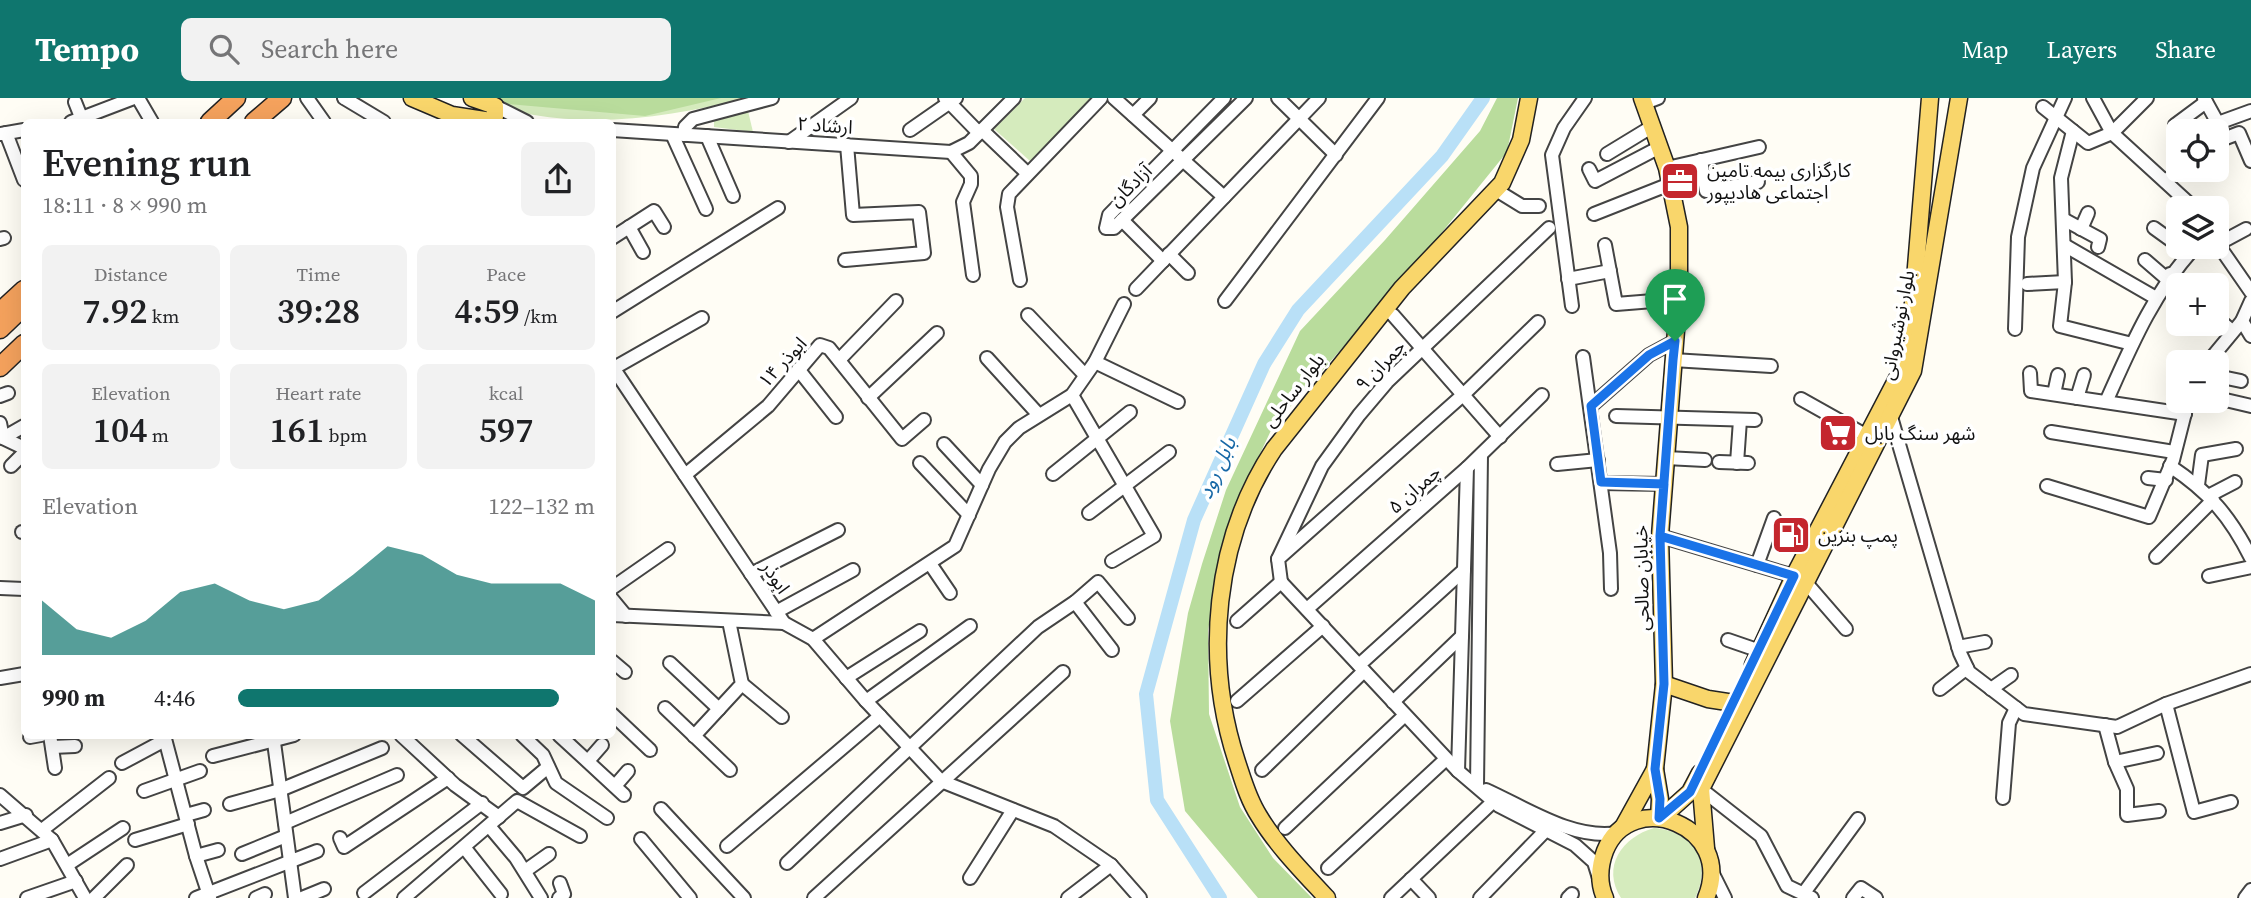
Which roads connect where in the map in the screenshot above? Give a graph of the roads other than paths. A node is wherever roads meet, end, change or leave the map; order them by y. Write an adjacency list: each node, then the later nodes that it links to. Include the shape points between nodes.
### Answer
1 (136, 98): 38 (street); 39 (street)
2 (236, 98): 40 (highway)
3 (249, 98): 41 (highway)
4 (284, 98): 42 (highway); 43 (highway)
5 (307, 98): 44 (street)
6 (344, 98): 45 (street)
7 (412, 98): 46 (main road, via 452,115)
8 (472, 98): 32 (main road)
9 (772, 98): 61 (street, via 693,119)
10 (851, 98): 64 (street)
11 (1014, 98): 58 (street)
12 (1101, 98): 77 (street)
13 (1114, 98): 35 (street)
14 (1150, 98): 35 (street)
15 (1224, 98): 68 (street, آزادگان)
16 (1246, 98): 72 (street, آزادگان)
17 (1278, 98): 49 (street)
18 (1319, 98): 49 (street)
19 (1378, 98): 71 (street)
20 (1528, 98): 81 (main road, بلوار ساحلی, via 1521,140)
21 (1585, 98): 112 (street, via 1552,155)
22 (1930, 98): 192 (main road, بلوار نوشیروانی, via 1912,315 1901,371)
23 (1941, 98): 24 (main road)
24 (1957, 98): 184 (main road, بلوار نوشیروانی, via 1913,371)
25 (2065, 98): 36 (street)
26 (2093, 98): 59 (street)
27 (2147, 98): 59 (street)
28 (949, 100): 55 (street); 58 (street)
29 (1648, 100): 53 (main road, خيابان صالحی)
30 (2205, 100): 50 (street); 51 (street)
31 (75, 102): 37 (street)
32 (495, 106): 47 (main road, via 495,117); 48 (street)
33 (2042, 107): 36 (street)
34 (2251, 111): 52 (street)
35 (1133, 115): 68 (street)
36 (2056, 117): 57 (street); 138 (street, via 2032,168 2018,237)
37 (78, 119)
38 (86, 119)
39 (150, 119)
40 (213, 119)
41 (226, 119)
42 (258, 119)
43 (271, 119)
44 (322, 119)
45 (379, 119)
46 (478, 119)
47 (488, 119)
48 (521, 119)
49 (1299, 119): 71 (street); 84 (street)
50 (2182, 119)
51 (2216, 119)
52 (2229, 119)
53 (1653, 126): 66 (main road, خيابان صالحی); 70 (street)
54 (616, 130): 61 (street, ارشاد ۲)
55 (910, 130)
56 (21, 131): 60 (street)
57 (2073, 131): 59 (street, via 2088,143); 90 (street, via 2062,178)
58 (980, 132): 69 (street, via 963,148); 77 (street)
59 (2112, 133): 79 (street)
60 (3, 134): 76 (street)
61 (678, 134): 62 (street, ارشاد ۲); 87 (street)
62 (707, 136): 64 (street, ارشاد ۲); 82 (street)
63 (2229, 138): 74 (street, via 2239,133)
64 (789, 142): 65 (street, ارشاد ۲)
65 (847, 145): 69 (street, ارشاد ۲); 106 (street, via 853,215 919,212 924,253)
66 (1660, 147): 75 (street, via 1595,181); 78 (main road, خيابان صالحی)
67 (1759, 147): 73 (street)
68 (1172, 150): 72 (street); 91 (street, آزادگان, via 1109,215 1105,228 1114,228)
69 (951, 152): 111 (street, via 971,176 963,202)
70 (1607, 154)
71 (1336, 155): 123 (street)
72 (1183, 160): 84 (street); 91 (street, آزادگان)
73 (1701, 160): 78 (street); 80 (street, via 1706,191)
74 (2251, 161)
75 (1589, 169)
76 (21, 173)
77 (1027, 173): 113 (street, via 1007,202)
78 (1669, 176): 89 (street); 121 (main road, خيابان صالحی, via 1678,227)
79 (2165, 181): 83 (street)
80 (1758, 182)
81 (1496, 190): 85 (street, via 1522,206); 405 (main road, بلوار ساحلی, via 1402,288 1274,449 1260,471 1227,560 1216,664 1231,744 1259,817)
82 (733, 196)
83 (2181, 196)
84 (1224, 197): 104 (street)
85 (1539, 206)
86 (778, 208): 128 (street)
87 (706, 209)
88 (2088, 213): 95 (street)
89 (1594, 214)
90 (2063, 219): 95 (street); 101 (street)
91 (1122, 220): 104 (street)
92 (664, 228): 97 (street, via 654,211)
93 (1549, 228): 147 (street, چمران ۹)
94 (2154, 228): 98 (street)
95 (2081, 229): 102 (street, via 2100,239)
96 (2246, 229): 99 (street)
97 (618, 230): 103 (street)
98 (2166, 236)
99 (2229, 238)
100 (1605, 245): 108 (street)
101 (2064, 245): 115 (street); 120 (street)
102 (2098, 247)
103 (643, 252)
104 (1166, 258): 109 (street); 117 (street)
105 (2229, 259): 118 (street)
106 (845, 260)
107 (2145, 260): 110 (street)
108 (1610, 271): 112 (street); 121 (street, via 1616,304)
109 (1188, 273)
110 (2166, 274)
111 (973, 275)
112 (1568, 279): 126 (street)
113 (1020, 280)
114 (2166, 281): 120 (street)
115 (2065, 282): 116 (street); 145 (street, via 2060,326)
116 (2026, 284)
117 (1136, 289)
118 (2251, 292)
119 (21, 293): 129 (highway)
120 (2156, 298): 145 (street)
121 (1678, 299): 144 (main road, خيابان صالحی)
122 (897, 301): 135 (street)
123 (1225, 301)
124 (2251, 301): 133 (street)
125 (1124, 304): 154 (street)
126 (1572, 306)
127 (21, 309): 137 (highway)
128 (616, 309)
129 (0, 312)
130 (1028, 315): 160 (street)
131 (1393, 315): 147 (street)
132 (702, 318): 155 (street)
133 (2242, 321): 139 (street); 142 (street)
134 (1538, 322): 166 (street)
135 (870, 328): 143 (street); 152 (street)
136 (2229, 328): 139 (street)
137 (0, 329)
138 (2015, 329)
139 (2232, 331): 148 (street)
140 (21, 332): 149 (highway)
141 (937, 333): 170 (street)
142 (2251, 336)
143 (880, 340)
144 (1675, 341): 153 (main road, خيابان صالحی); 176 (street, via 1649,355)
145 (2132, 344): 175 (street)
146 (21, 347): 157 (highway)
147 (1423, 349): 166 (street); 232 (street, چمران ۹, via 1387,382 1322,466)
148 (2217, 350)
149 (0, 351)
150 (1583, 357): 176 (street)
151 (987, 358): 181 (street)
152 (839, 360): 158 (street, ابوذر ۱۴, via 820,345); 170 (street)
153 (1673, 360): 156 (street); 185 (main road, خيابان صالحی)
154 (1095, 362): 160 (street); 174 (street)
155 (616, 365)
156 (1771, 366)
157 (0, 367)
158 (798, 369): 183 (street); 213 (street, ابوذر ۱۴, via 768,406)
159 (2030, 373): 167 (street, via 2031,391)
160 (1084, 374): 168 (street)
161 (2058, 375): 167 (street)
162 (2084, 375): 171 (street)
163 (2229, 379): 164 (street)
164 (2241, 382)
165 (618, 386): 213 (street, ابوذر)
166 (1464, 394): 193 (street); 232 (street)
167 (2054, 394): 171 (street)
168 (1072, 395): 181 (street); 195 (street)
169 (1542, 395): 193 (street, چمران ۵)
170 (868, 398): 186 (street, via 902,439)
171 (2077, 398): 175 (street)
172 (1801, 399): 192 (street)
173 (2229, 401): 178 (street)
174 (1178, 402)
175 (2106, 402): 177 (street)
176 (1591, 406): 204 (street)
177 (2166, 406)
178 (2251, 406)
179 (1130, 412): 195 (street)
180 (2185, 413): 200 (street)
181 (1038, 414): 219 (street, via 1005,442)
182 (1616, 416): 185 (street)
183 (836, 417)
184 (1891, 417): 241 (main road, بلوار نوشیروانی); 264 (street)
185 (1669, 418): 187 (street); 203 (main road, خيابان صالحی)
186 (924, 420)
187 (1740, 420): 188 (street); 206 (street, via 1743,463)
188 (1755, 420)
189 (0, 423): 194 (street)
190 (21, 428): 194 (street)
191 (2051, 432): 200 (street)
192 (1867, 436): 241 (main road, بلوار نوشیروانی)
193 (1500, 437): 202 (street, چمران ۵)
194 (3, 438): 197 (street)
195 (1098, 439): 212 (street); 221 (street)
196 (944, 443): 219 (street)
197 (21, 448)
198 (2236, 449): 220 (street, via 2202,455)
199 (1169, 452): 221 (street)
200 (2174, 452): 210 (street)
201 (21, 454): 209 (street)
202 (1481, 455): 211 (street, چمران ۵); 328 (street)
203 (1666, 458): 205 (street); 218 (main road, خيابان صالحی)
204 (1598, 460): 208 (street); 216 (street)
205 (1704, 460)
206 (1719, 462)
207 (920, 463): 225 (street)
208 (1557, 464)
209 (11, 466)
210 (2171, 466): 215 (street); 220 (street)
211 (1467, 468): 238 (street); 249 (street, چمران ۵)
212 (1053, 474)
213 (685, 475): 239 (street, ابوذر)
214 (2148, 478): 215 (street)
215 (2166, 480): 222 (street, via 2149,517)
216 (1601, 482): 218 (street); 246 (street)
217 (2235, 482): 223 (street)
218 (1664, 484): 228 (main road, خيابان صالحی)
219 (982, 485): 225 (street)
220 (2198, 485): 223 (street)
221 (1124, 486): 224 (street); 233 (street, via 1154,536)
222 (2047, 486)
223 (2212, 497): 230 (street); 231 (street)
224 (1089, 513)
225 (969, 515): 234 (street, via 955,546)
226 (1774, 518): 235 (street)
227 (838, 530): 239 (street)
228 (1660, 536): 235 (street); 278 (main road, خيابان صالحی)
229 (668, 549): 243 (street)
230 (2250, 551)
231 (2156, 557)
232 (1278, 559): 242 (street)
233 (1112, 561)
234 (931, 565): 247 (street); 260 (street)
235 (1757, 565): 241 (street)
236 (2251, 567): 240 (street)
237 (853, 570): 251 (street)
238 (1464, 570): 259 (street); 268 (street)
239 (751, 574): 251 (street, ابوذر)
240 (2209, 576)
241 (1800, 580): 257 (street); 265 (main road, بلوار نوشیروانی); 332 (main road, بلوار نوشیروانی)
242 (1282, 582): 249 (street); 254 (street)
243 (616, 585)
244 (0, 588): 245 (street)
245 (21, 589)
246 (1611, 589)
247 (950, 593)
248 (1075, 602): 252 (street, via 1098,582); 263 (street); 307 (street, via 1038,627)
249 (1307, 609): 256 (street)
250 (619, 616): 253 (street)
251 (780, 617): 253 (street); 260 (street, ابوذر)
252 (1128, 618)
253 (729, 621): 277 (street)
254 (1237, 621)
255 (970, 626): 282 (street)
256 (1323, 626): 268 (street); 281 (street)
257 (1846, 629)
258 (920, 631): 276 (street)
259 (1462, 636): 283 (street); 322 (street)
260 (813, 639): 276 (street, ابوذر)
261 (1728, 640): 265 (street)
262 (1985, 642): 264 (street)
263 (1112, 650)
264 (1959, 650): 269 (street)
265 (1760, 651): 284 (main road, بلوار نوشیروانی)
266 (670, 663): 288 (street)
267 (616, 664): 270 (street)
268 (1362, 668): 283 (street); 319 (street)
269 (1967, 668): 279 (street); 280 (street)
270 (625, 672)
271 (1063, 672): 327 (street)
272 (21, 674): 275 (street)
273 (2251, 674): 285 (street)
274 (2011, 675): 280 (street)
275 (0, 678)
276 (846, 678): 282 (street, ابوذر)
277 (741, 684): 288 (street); 291 (street)
278 (1664, 684): 284 (main road); 317 (main road, خيابان صالحی)
279 (1940, 689)
280 (1991, 689): 287 (street)
281 (1237, 701)
282 (866, 702): 290 (street, ابوذر)
283 (1393, 702): 289 (street)
284 (1734, 703): 332 (main road, بلوار نوشیروانی)
285 (2166, 704): 293 (street, via 2117,727); 337 (street, via 2194,812)
286 (665, 708): 294 (street)
287 (2017, 708): 293 (street, via 2024,714); 334 (street, via 2009,723)
288 (719, 709): 294 (street)
289 (1405, 715): 311 (street); 353 (street)
290 (880, 716): 307 (street, ابوذر); 364 (street)
291 (782, 717)
292 (616, 718): 308 (street)
293 (2105, 725): 314 (street)
294 (694, 737): 318 (street)
295 (163, 739): 313 (street)
296 (165, 739): 326 (street)
297 (270, 739): 310 (street)
298 (273, 739): 330 (street)
299 (405, 739): 325 (street)
300 (467, 739): 316 (street, via 523,788)
301 (526, 739): 316 (street, via 543,755)
302 (563, 739): 312 (street)
303 (51, 741): 305 (street); 315 (street)
304 (602, 745): 312 (street)
305 (75, 746)
306 (382, 748): 330 (street)
307 (910, 748): 327 (street, ابوذر); 331 (street)
308 (650, 750)
309 (2157, 752): 314 (street)
310 (213, 756)
311 (1446, 759): 322 (street); 378 (street)
312 (588, 761): 321 (street, via 619,791)
313 (122, 762)
314 (2115, 762): 344 (street, via 2127,789 2127,815)
315 (55, 768)
316 (548, 768): 346 (street, via 556,783)
317 (1655, 769): 336 (main road); 358 (main road)
318 (730, 770)
319 (1262, 770)
320 (200, 771): 326 (street)
321 (628, 771)
322 (1458, 771): 328 (street)
323 (397, 775): 354 (street)
324 (109, 778): 355 (street)
325 (448, 778): 338 (street); 360 (street, via 344,847)
326 (177, 779): 329 (street); 349 (street)
327 (941, 781): 343 (street); 402 (street)
328 (1476, 786): 335 (street)
329 (144, 790)
330 (280, 790): 340 (street); 354 (street)
331 (864, 791): 339 (street); 374 (street)
332 (1690, 794): 336 (main road); 347 (main road, بلوار نوشیروانی); 366 (main road); 391 (street, via 1761,836 1787,886)
333 (0, 795): 345 (street)
334 (2003, 798)
335 (1497, 799): 356 (street, via 1519,818); 357 (street); 382 (street)
336 (1660, 799): 347 (main road)
337 (2231, 802)
338 (482, 803): 350 (street); 389 (street)
339 (873, 803)
340 (230, 804)
341 (661, 809): 401 (street)
342 (204, 810): 349 (street)
343 (1013, 810): 377 (street, via 1054,826); 381 (street)
344 (2159, 811)
345 (26, 815): 351 (street); 355 (street)
346 (607, 818)
347 (1660, 818): 358 (main road, via 1647,818); 366 (main road, via 1688,828)
348 (1858, 819): 391 (street)
349 (187, 820): 363 (street); 371 (street)
350 (494, 821): 359 (street, via 517,801); 365 (street); 379 (street)
351 (0, 823)
352 (122, 828): 375 (street)
353 (1285, 828)
354 (286, 829): 369 (street); 373 (street)
355 (42, 830): 362 (street)
356 (1546, 830): 357 (street); 408 (street)
357 (1562, 830): 358 (street, via 1592,835); 388 (street, via 1594,862)
358 (1619, 831): 388 (main road, via 1604,854)
359 (580, 836)
360 (340, 838)
361 (641, 839): 400 (street)
362 (52, 840): 372 (street); 375 (street)
363 (135, 840)
364 (727, 846)
365 (464, 847): 385 (street); 397 (street)
366 (1706, 848): 380 (main road)
367 (218, 850): 371 (street)
368 (317, 850): 373 (street)
369 (242, 854)
370 (549, 854): 379 (street)
371 (195, 856): 390 (street)
372 (0, 859)
373 (290, 860): 390 (street); 395 (street)
374 (788, 863)
375 (67, 864): 383 (street)
376 (127, 865): 394 (street)
377 (1111, 865): 403 (street); 404 (street)
378 (1328, 868)
379 (525, 872): 398 (street)
380 (1712, 872): 409 (main road); 410 (street)
381 (970, 878)
382 (1411, 879): 406 (street); 407 (street)
383 (76, 881): 392 (street); 393 (street)
384 (559, 883): 399 (street, via 564,894)
385 (500, 887)
386 (324, 889): 396 (street)
387 (2251, 890): 413 (street)
388 (1602, 891)
389 (365, 893)
390 (205, 896)
391 (1807, 896)
392 (27, 898)
393 (85, 898)
394 (94, 898)
395 (295, 898)
396 (302, 898)
397 (404, 898)
398 (541, 898)
399 (559, 898)
400 (690, 898)
401 (744, 898)
402 (814, 898)
403 (1068, 898)
404 (1140, 898)
405 (1327, 898)
406 (1391, 898)
407 (1429, 898)
408 (1480, 898)
409 (1706, 898)
410 (1725, 898)
411 (1853, 898): 412 (street, via 1861,888)
412 (1877, 898)
413 (2245, 898)

